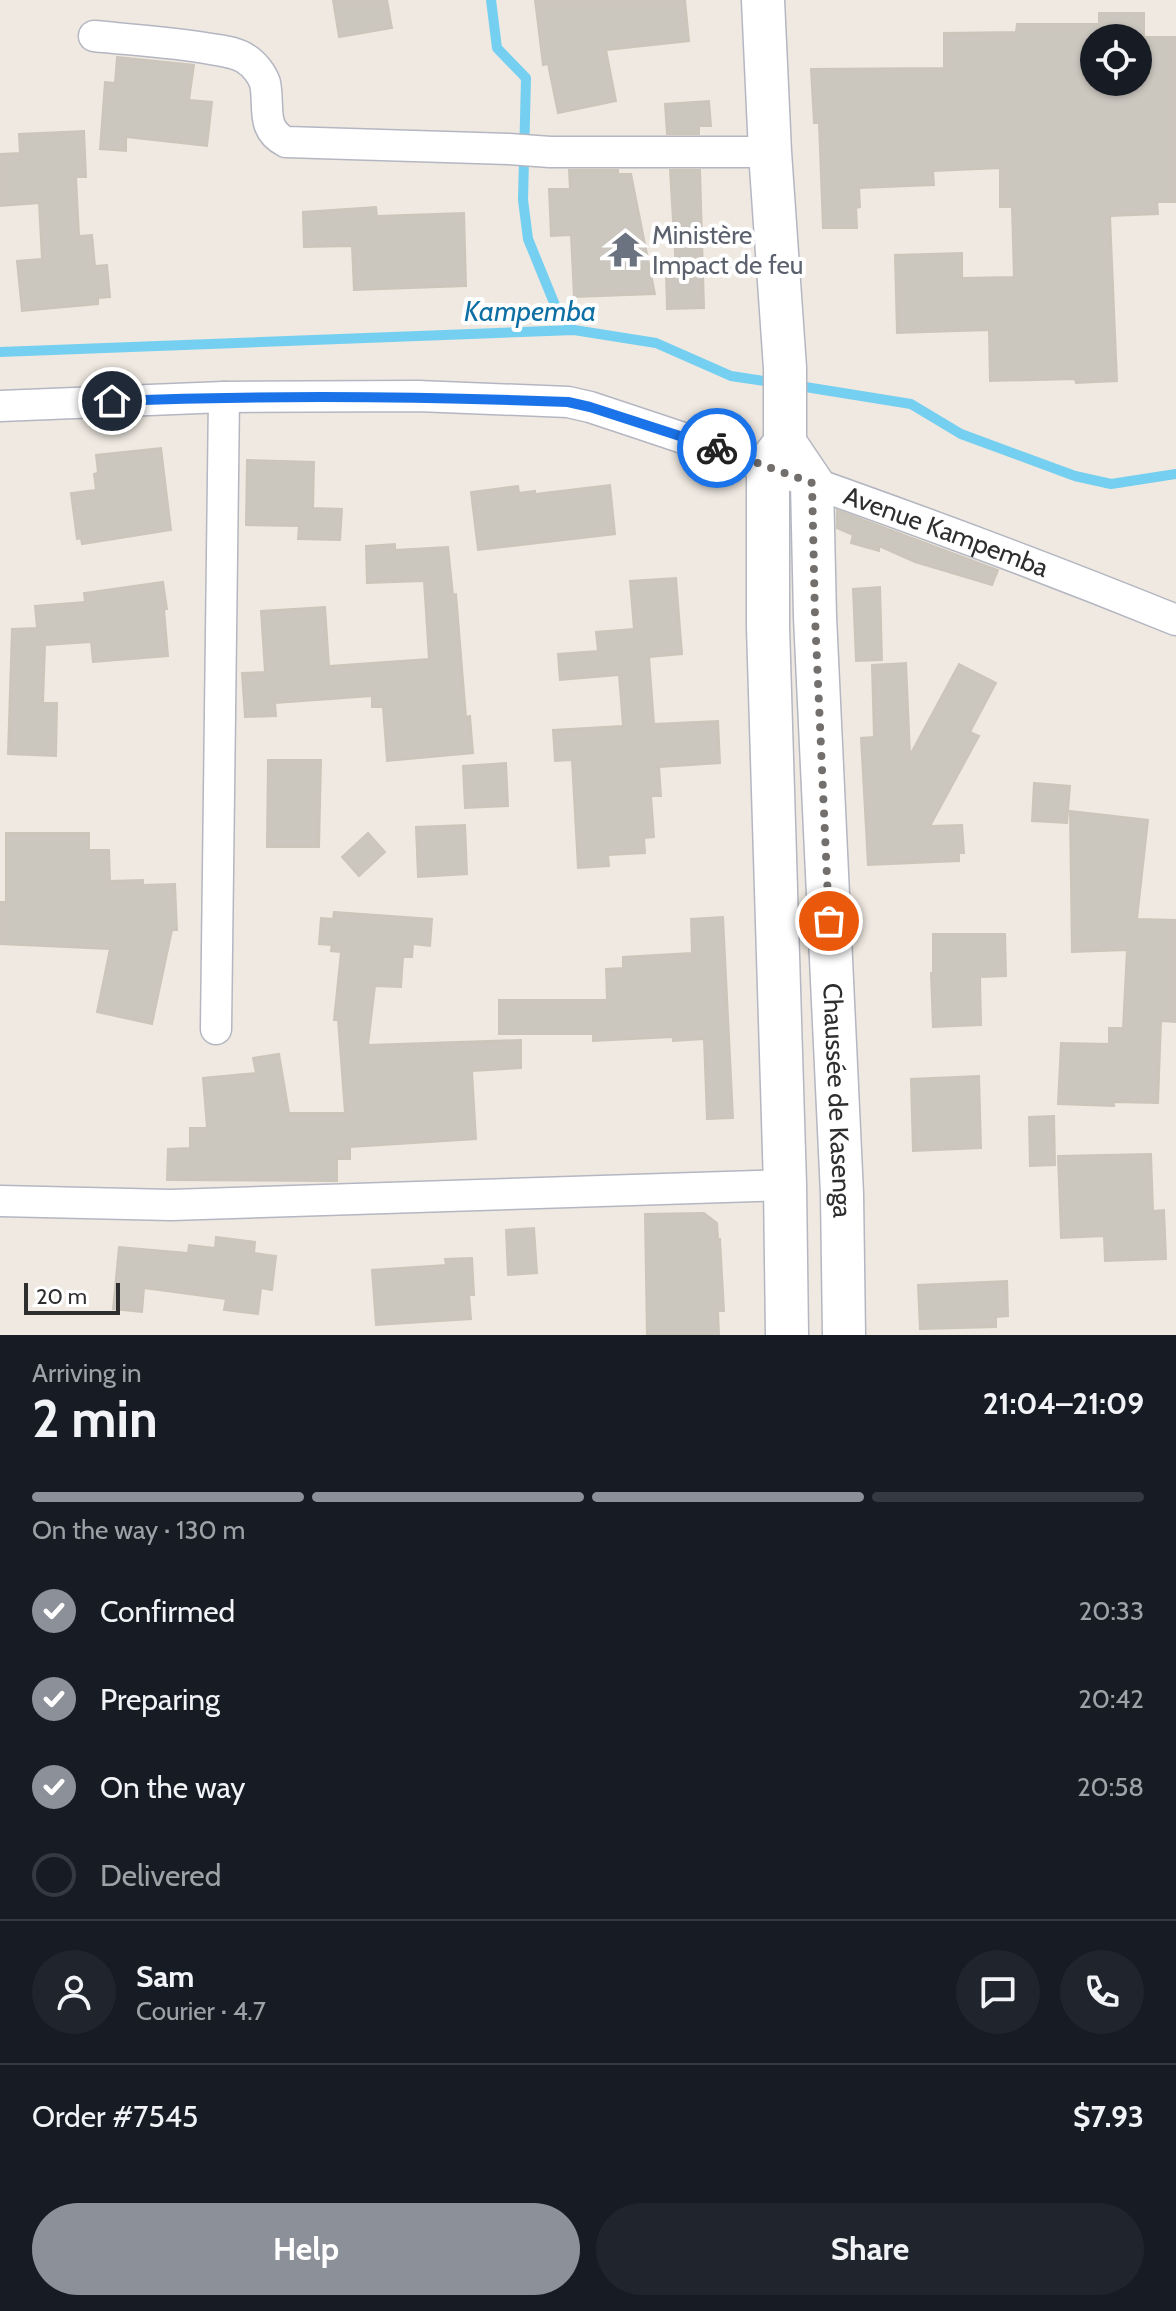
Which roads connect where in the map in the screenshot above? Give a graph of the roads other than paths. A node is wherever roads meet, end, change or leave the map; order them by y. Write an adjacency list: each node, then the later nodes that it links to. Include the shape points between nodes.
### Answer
1 (763, 0): 3 (main road, Chaussée de Kasenga)
2 (94, 36): 3 (street, via 190,45 247,59 264,80 269,126 286,142 550,152)
3 (770, 152): 6 (main road, Chaussée de Kasenga, via 785,368)
4 (224, 397): 5 (street); 6 (street, via 568,402); 9 (street)
5 (0, 406)
6 (779, 444): 7 (main road); 10 (main road, Chaussée de Kasenga, via 768,627)
7 (812, 483): 8 (street, Avenue Kampemba, via 1024,558); 13 (main road, Chaussée de Kasenga)
8 (1176, 620)
9 (216, 1029)
10 (785, 1185): 11 (street, via 171,1205); 12 (main road, Chaussée de Kasenga)
11 (0, 1201)
12 (787, 1335)
13 (844, 1335)

